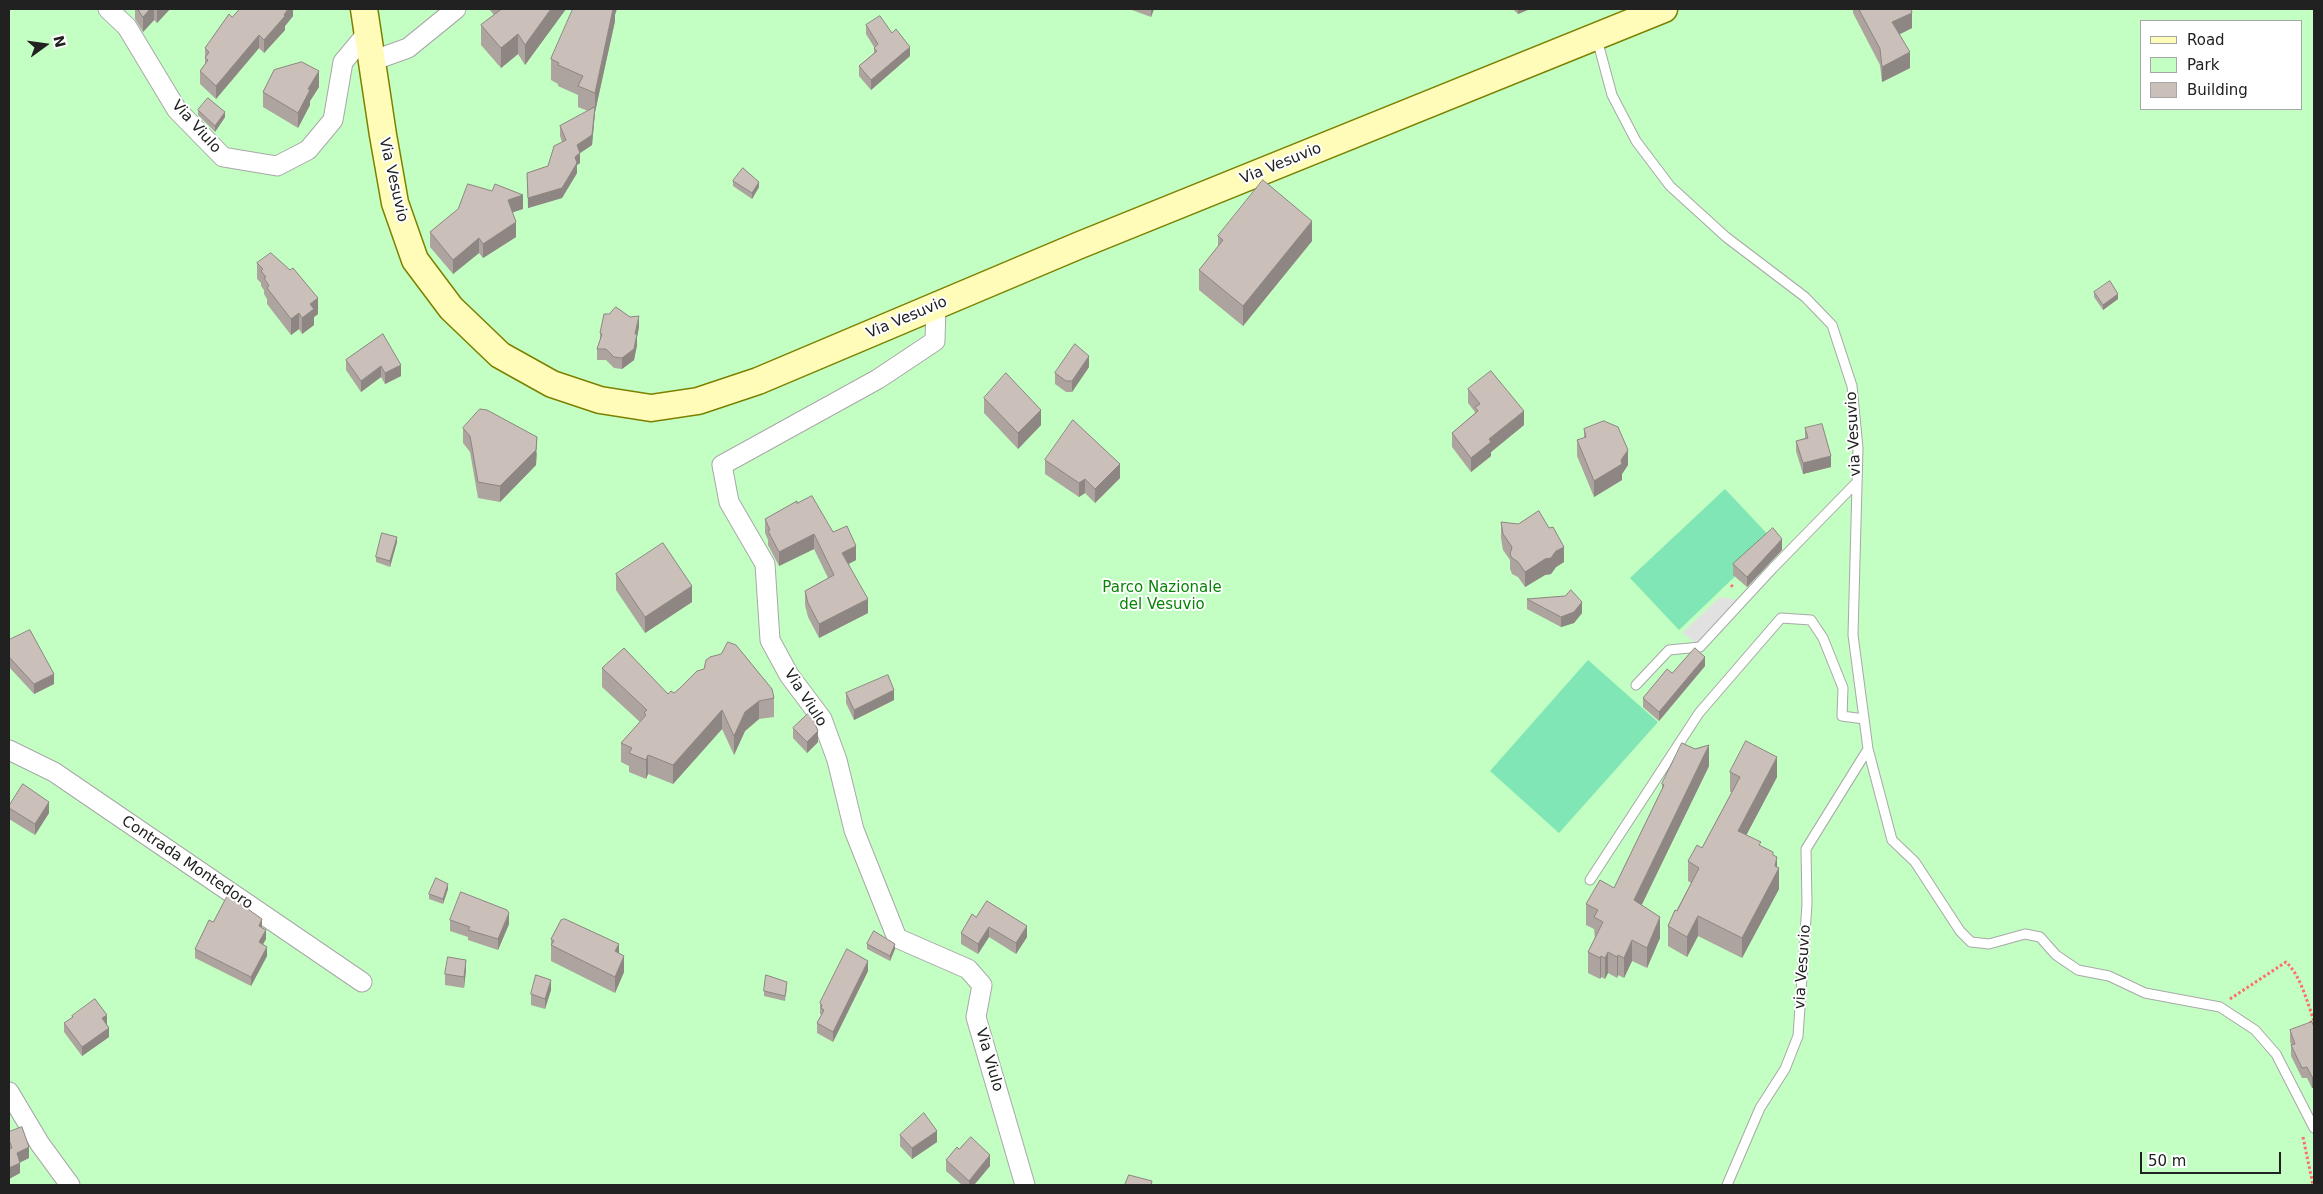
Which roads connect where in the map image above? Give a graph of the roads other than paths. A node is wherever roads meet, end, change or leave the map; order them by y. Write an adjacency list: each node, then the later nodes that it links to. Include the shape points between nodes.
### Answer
1 (108, 9): 4 (street, Via Viulo, via 127,27 177,110 223,157 278,166 308,150 333,120 343,62)
2 (456, 9): 6 (street, via 408,48)
3 (1664, 9): 5 (street, Via Vesuvio)
4 (366, 20): 6 (street, Via Vesuvio)
5 (1596, 36): 7 (street, Via Vesuvio); 8 (lane, via Vesuvio, via 1612,95 1636,141 1670,186 1726,237 1806,297 1832,325 1852,386 1858,448)
6 (372, 61): 7 (street, Via Vesuvio, via 395,203 415,260 451,308 500,354 552,384 600,400 652,408 698,401 758,380)
7 (936, 306): 18 (street, Via Viulo, via 935,341 878,379 722,465 729,502 765,564 770,640 789,674 822,719 837,760 854,830 896,938 968,969 982,985 976,1017)
8 (1857, 482): 9 (lane, via 1772,568 1700,648 1669,650); 10 (lane, via Vesuvio, via 1853,635)
9 (1636, 685)
10 (1864, 719): 11 (lane, via Vesuvio); 13 (lane, via 1842,716 1842,688 1823,638 1811,620 1781,618 1699,712)
11 (1868, 749): 16 (lane, via Vesuvio, via 1892,840 1915,862 1960,931 1971,942 1989,944 2025,934 2040,937 2056,955 2078,970 2109,976 2145,993 2220,1007 2255,1030 2276,1054); 19 (lane, via Vesuvio, via 1806,849 1807,904 1798,1036 1785,1070 1760,1108)
12 (9, 750): 14 (street, Contrada Montedoro, via 54,772)
13 (1590, 880)
14 (362, 982)
15 (9, 1092): 17 (street, via 40,1144)
16 (2314, 1128)
17 (70, 1185)
18 (1025, 1185)
19 (1727, 1185)

